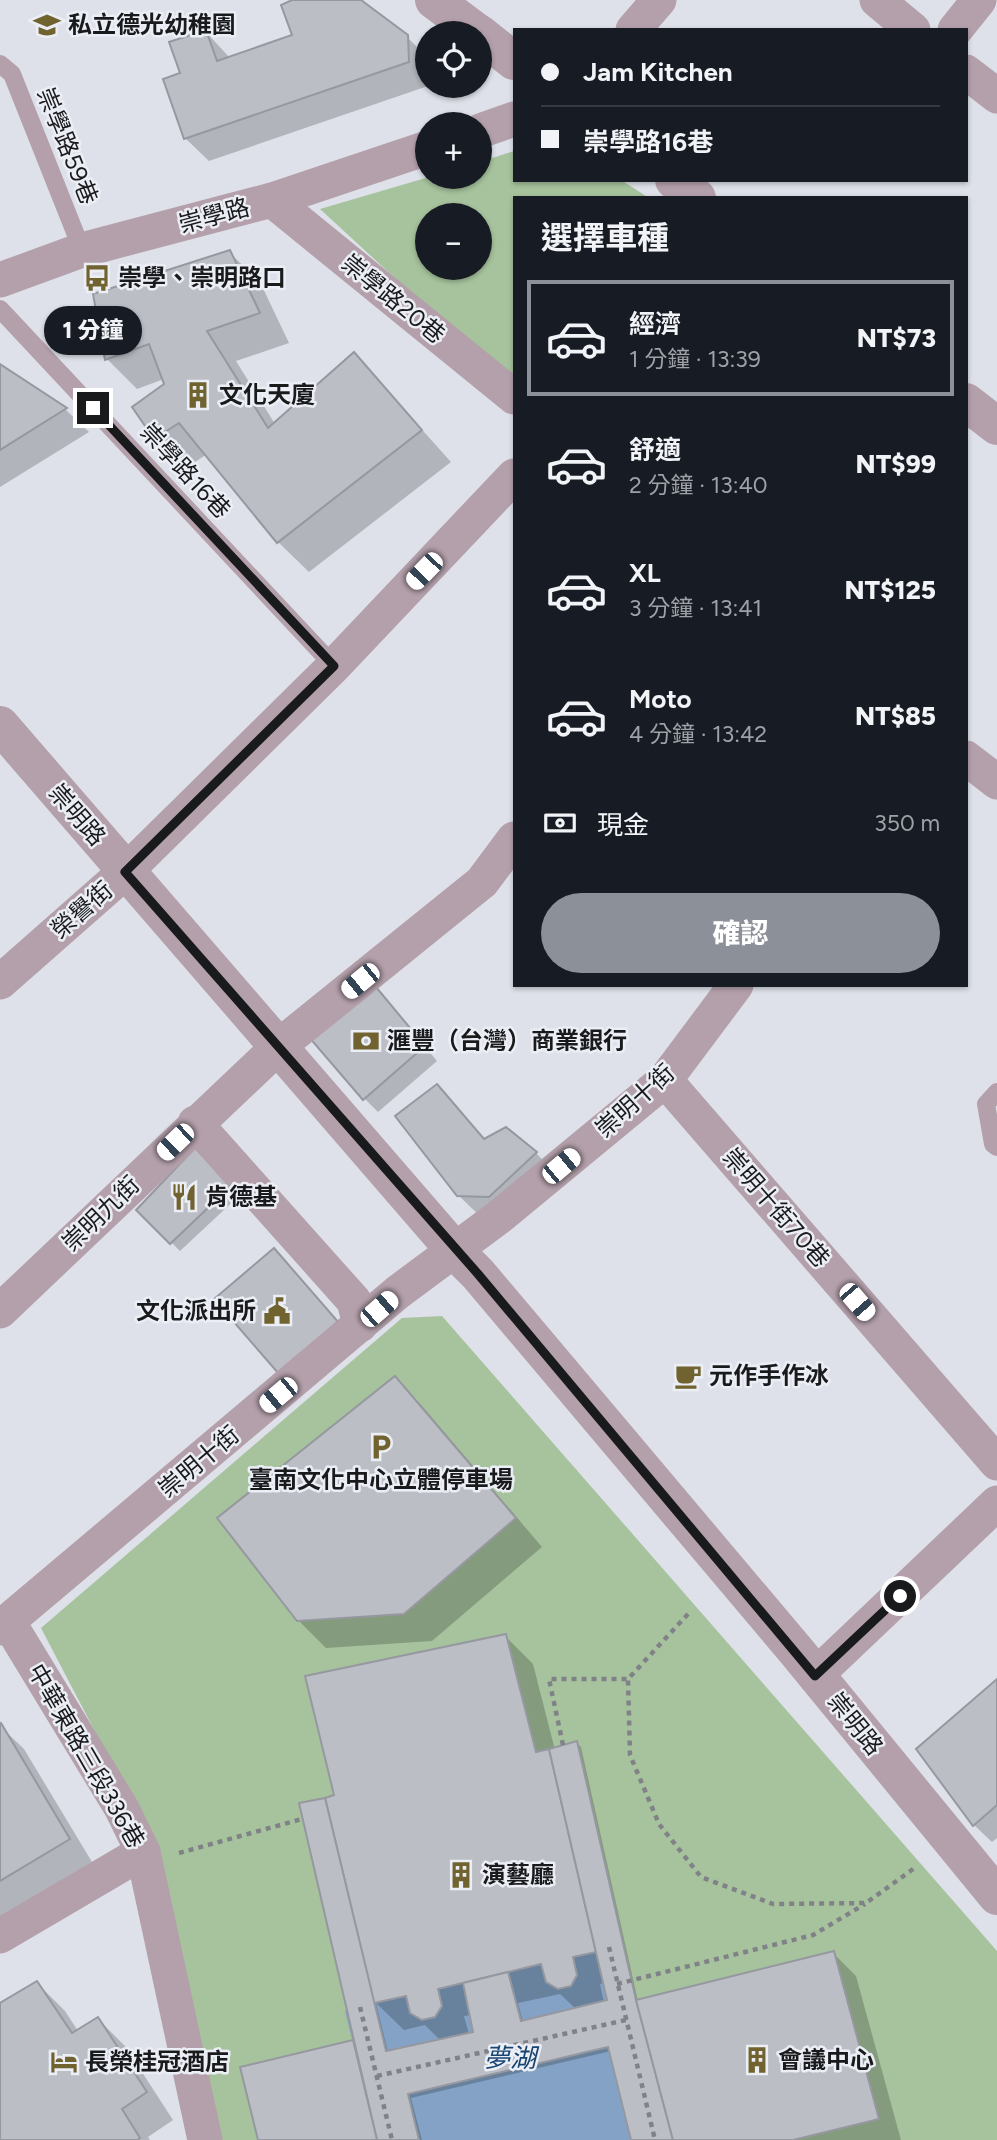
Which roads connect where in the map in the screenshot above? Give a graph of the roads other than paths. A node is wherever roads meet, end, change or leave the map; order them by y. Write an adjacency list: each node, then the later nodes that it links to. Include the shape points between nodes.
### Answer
1 (434, 0): 5 (street)
2 (659, 0): 6 (street)
3 (877, 0): 7 (street)
4 (979, 0): 8 (street)
5 (462, 21)
6 (635, 28)
7 (911, 28)
8 (957, 28)
9 (492, 44): 10 (street)
10 (513, 60)
11 (0, 64): 20 (lane, 崇學路59巷, via 12,74)
12 (968, 74): 13 (street)
13 (997, 96)
14 (513, 119): 15 (street)
15 (492, 127)
16 (415, 152): 19 (street, 崇學路)
17 (677, 182): 18 (street)
18 (694, 196)
19 (272, 200): 20 (street, 崇學路); 23 (street, 崇學路20巷)
20 (82, 250): 21 (street, 崇學路)
21 (0, 279)
22 (0, 309): 27 (lane, 崇學路16巷)
23 (513, 396)
24 (968, 404): 25 (street)
25 (997, 426)
26 (513, 477): 27 (street, 榮譽街)
27 (334, 666): 32 (street, 榮譽街)
28 (0, 725): 32 (street, 崇明路)
29 (968, 760): 30 (street)
30 (997, 782)
31 (513, 840): 35 (street, 崇明九街, via 482,882)
32 (125, 872): 33 (street, 榮譽街); 35 (street, 崇明路)
33 (0, 982)
34 (735, 987): 36 (street, 崇明十街)
35 (279, 1046): 38 (street, 崇明九街); 40 (street, 崇明路)
36 (665, 1080): 40 (street, 崇明十街); 43 (street, 崇明十街70巷)
37 (997, 1092): 39 (lane, via 986,1104)
38 (195, 1123): 41 (street, 崇明九街); 42 (street, via 354,1301)
39 (997, 1147)
40 (456, 1252): 42 (street, 崇明十街); 46 (street, 崇明路)
41 (0, 1311)
42 (360, 1325): 45 (street, 崇明十街)
43 (997, 1463)
44 (997, 1503): 46 (street)
45 (4, 1626): 47 (street, 中華東路三段336巷)
46 (815, 1676): 48 (street, 崇明路)
47 (155, 1854): 49 (street); 50 (street, 中華東路三段336巷)
48 (997, 1896)
49 (0, 1936)
50 (205, 2140)

